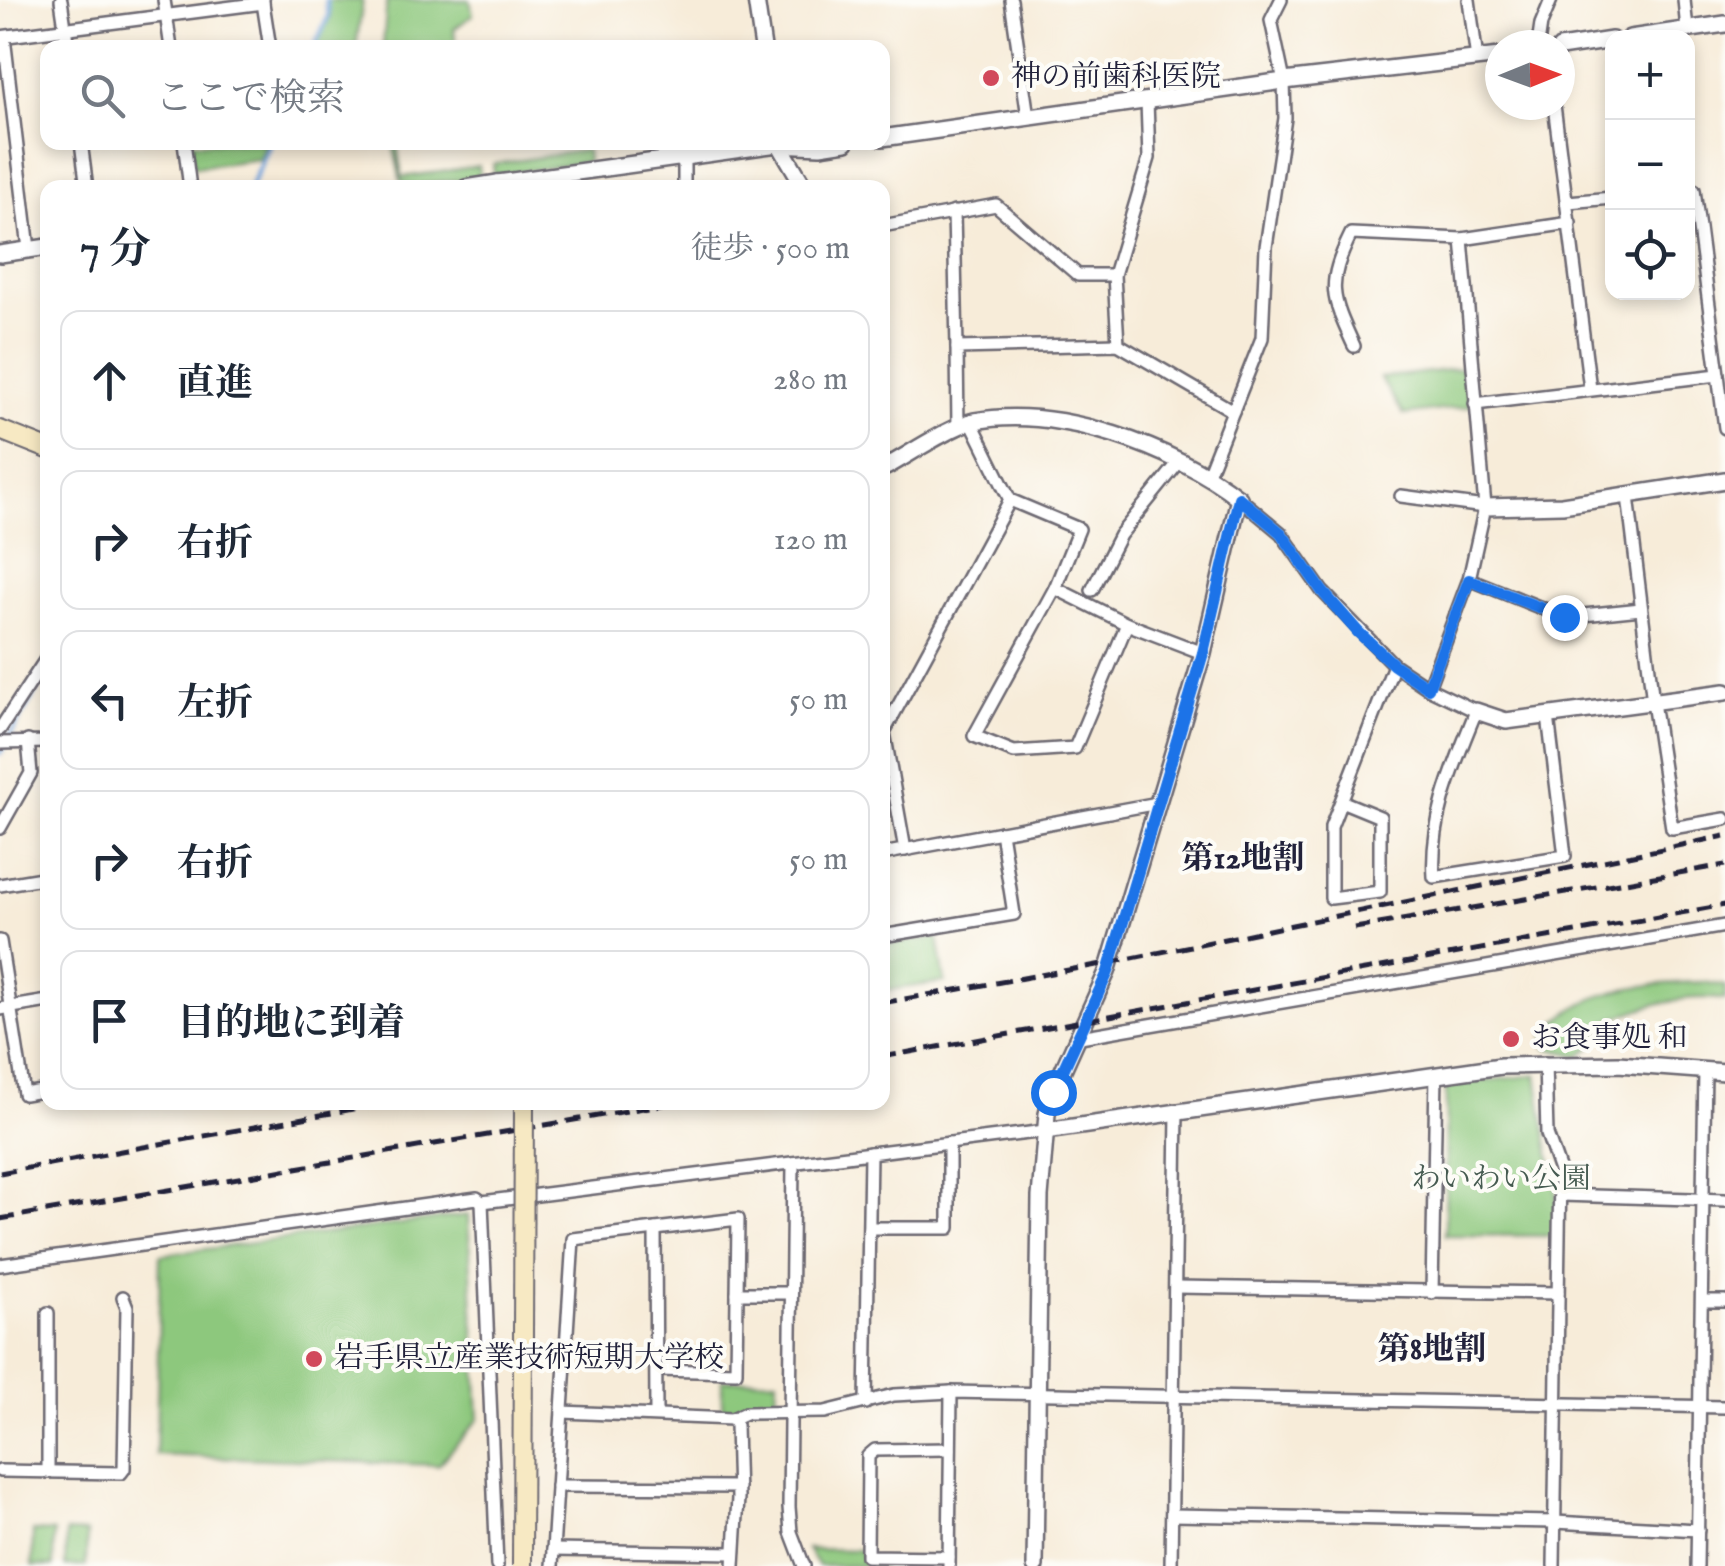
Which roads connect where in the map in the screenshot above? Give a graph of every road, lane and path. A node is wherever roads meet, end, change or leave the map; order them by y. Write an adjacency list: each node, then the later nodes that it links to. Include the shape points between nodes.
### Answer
1 (61, 0): 13 (street)
2 (164, 0): 10 (street)
3 (756, 0): 20 (street)
4 (1011, 0): 28 (street)
5 (1281, 0): 25 (street, via 1271,20)
6 (1469, 0): 24 (street)
7 (1551, 0): 14 (street)
8 (1684, 0): 12 (street)
9 (263, 1): 10 (street); 19 (street)
10 (167, 17): 13 (street); 18 (street)
11 (1725, 24): 12 (street)
12 (1688, 29): 15 (street)
13 (66, 30): 16 (street); 17 (street)
14 (1540, 30)
15 (1682, 30)
16 (2, 37): 26 (street)
17 (67, 40)
18 (170, 40)
19 (269, 40)
20 (762, 40)
21 (1605, 41): 22 (street)
22 (1575, 46)
23 (1485, 57): 24 (street)
24 (1477, 58): 25 (street)
25 (1284, 82): 27 (street); 58 (street, via 1262,338)
26 (5, 93): 49 (street)
27 (1147, 101): 28 (street); 51 (street, via 1149,158)
28 (1028, 117): 30 (street)
29 (1556, 120): 43 (street)
30 (890, 137)
31 (81, 150): 36 (street)
32 (185, 150): 37 (street)
33 (737, 150): 35 (street)
34 (782, 150): 40 (street)
35 (684, 159): 38 (street); 39 (street)
36 (85, 180)
37 (189, 180)
38 (539, 180)
39 (684, 180)
40 (800, 180)
41 (1695, 198): 55 (street)
42 (1605, 199): 43 (street)
43 (1568, 202): 46 (street)
44 (954, 212): 45 (street); 51 (street, via 996,205 1078,275); 54 (street)
45 (890, 224)
46 (1570, 224): 47 (street); 56 (street)
47 (1462, 239): 53 (street, via 1351,234 1335,266 1334,296); 57 (street)
48 (40, 248): 49 (street)
49 (29, 250): 50 (street)
50 (0, 254)
51 (1114, 275): 52 (street)
52 (1118, 344): 54 (street); 58 (street)
53 (1354, 346)
54 (957, 348): 59 (street)
55 (1718, 375): 56 (street); 60 (street)
56 (1590, 389): 57 (street)
57 (1475, 404): 71 (street)
58 (1233, 411): 65 (street)
59 (965, 425): 63 (street, via 1038,418 1094,427); 64 (street); 70 (street)
60 (1725, 428)
61 (0, 430): 62 (main road)
62 (40, 447)
63 (1179, 462): 65 (street); 74 (street, via 1120,535)
64 (890, 463)
65 (1208, 474): 69 (street)
66 (1725, 480): 68 (street)
67 (1400, 496): 71 (street)
68 (1628, 496): 71 (street); 75 (street)
69 (1239, 498): 77 (street); 78 (street, via 1281,533 1322,591)
70 (1010, 500): 73 (street, via 1079,529); 85 (street)
71 (1486, 507): 72 (street)
72 (1469, 580): 75 (street, via 1564,617); 80 (street)
73 (1055, 588): 76 (street); 76 (street, via 974,736 1014,752 1075,748)
74 (1092, 590)
75 (1642, 609): 82 (street)
76 (1128, 624): 77 (street)
77 (1203, 653): 92 (street)
78 (1394, 665): 80 (street); 91 (street)
79 (40, 668): 86 (street)
80 (1428, 688): 83 (street)
81 (1725, 692): 82 (street)
82 (1652, 702): 84 (street); 93 (street, via 1672,828)
83 (1476, 712): 84 (street, via 1506,721); 84 (street, via 1445,787 1432,848 1434,878 1565,856)
84 (1548, 716)
85 (890, 721)
86 (0, 729)
87 (6, 742): 88 (street)
88 (28, 742): 89 (street); 94 (street, via 31,772)
89 (40, 742)
90 (890, 767): 96 (street)
91 (1341, 802): 91 (street, via 1331,827 1331,898 1380,892 1380,817)
92 (1158, 803): 95 (street); 105 (street, via 1108,972)
93 (1725, 819)
94 (0, 828)
95 (1002, 832): 96 (street); 101 (street, via 1014,914)
96 (904, 850): 97 (street)
97 (890, 853)
98 (40, 878): 99 (street)
99 (0, 885)
100 (1725, 926): 105 (street)
101 (890, 935)
102 (0, 942): 104 (street)
103 (40, 1002): 104 (street)
104 (6, 1008): 110 (street, via 24,1094)
105 (1080, 1037): 113 (street, via 1053,1092)
106 (1544, 1063): 107 (street); 109 (street); 117 (street)
107 (1705, 1070): 108 (street); 118 (street)
108 (1725, 1072)
109 (1436, 1074): 112 (street); 127 (street)
110 (40, 1091)
111 (524, 1110): 157 (main road, bridge)
112 (1176, 1110): 113 (street); 124 (street)
113 (1045, 1131): 114 (street); 135 (street)
114 (950, 1143): 115 (street); 121 (street, via 949,1228)
115 (870, 1153): 116 (street); 121 (street)
116 (793, 1163): 120 (street); 126 (street)
117 (1560, 1195): 118 (street); 128 (street)
118 (1703, 1200): 119 (street); 130 (street)
119 (1725, 1200)
120 (482, 1202): 123 (street); 156 (street)
121 (869, 1228): 137 (street)
122 (656, 1229): 125 (street, via 738,1219); 133 (street); 141 (street, via 572,1239)
123 (0, 1265)
124 (1176, 1287): 127 (street); 136 (street)
125 (737, 1292): 126 (street); 133 (street, via 736,1372)
126 (791, 1292): 142 (street)
127 (1432, 1293): 128 (street)
128 (1558, 1293): 138 (street)
129 (123, 1297): 147 (street, via 124,1469)
130 (1702, 1301): 131 (street); 139 (street)
131 (1725, 1301)
132 (48, 1314): 147 (street)
133 (657, 1370): 143 (street)
134 (951, 1392): 135 (street); 137 (street); 145 (street)
135 (1037, 1392): 136 (street); 160 (street)
136 (1175, 1397): 138 (street); 150 (street)
137 (866, 1403): 142 (street)
138 (1557, 1404): 139 (street); 151 (street)
139 (1700, 1406): 140 (street); 152 (street)
140 (1725, 1407)
141 (562, 1412): 143 (street); 148 (street)
142 (790, 1412): 144 (street); 159 (street, via 790,1519)
143 (656, 1415): 144 (street)
144 (732, 1419): 149 (street)
145 (950, 1450): 155 (street); 155 (street, via 875,1450 868,1456 866,1556)
146 (0, 1471): 147 (street)
147 (48, 1472)
148 (557, 1486): 149 (street); 153 (street)
149 (738, 1487): 154 (street)
150 (1172, 1515): 151 (street); 161 (street)
151 (1556, 1522): 152 (street); 162 (street)
152 (1698, 1530): 163 (street)
153 (553, 1550): 154 (street); 158 (street)
154 (734, 1560)
155 (949, 1562)
156 (496, 1566)
157 (522, 1566)
158 (552, 1566)
159 (804, 1566)
160 (1034, 1566)
161 (1171, 1566)
162 (1554, 1566)
163 (1697, 1566)

